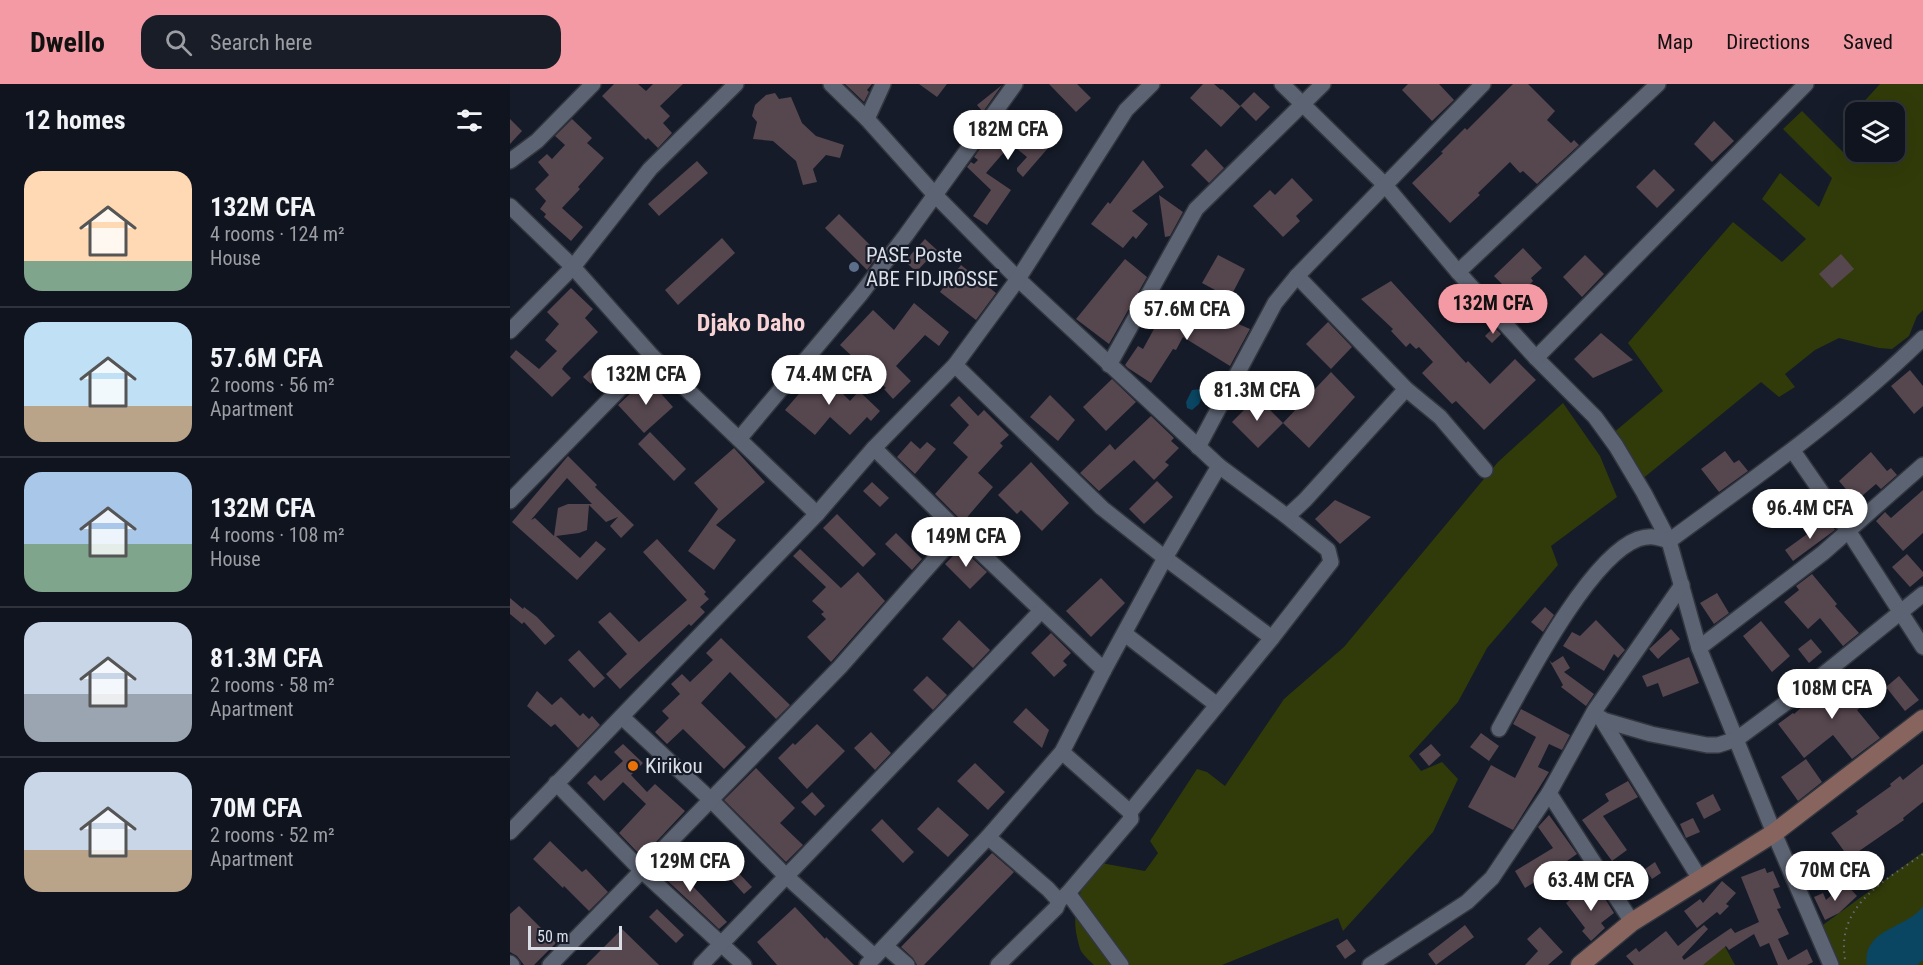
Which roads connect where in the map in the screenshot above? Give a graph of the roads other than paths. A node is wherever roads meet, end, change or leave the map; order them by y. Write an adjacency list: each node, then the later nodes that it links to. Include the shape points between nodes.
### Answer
1 (593, 84): 14 (street, via 537,141)
2 (736, 84): 18 (street, via 650,169)
3 (831, 84): 13 (street)
4 (883, 84): 13 (street)
5 (1015, 84): 16 (street)
6 (1152, 84): 21 (street, via 1126,110)
7 (1282, 84): 12 (street)
8 (1323, 84): 12 (street)
9 (1483, 84): 15 (street)
10 (1658, 84): 19 (street)
11 (1806, 84): 25 (street)
12 (1302, 106): 15 (street); 27 (street, via 1196,209)
13 (867, 119): 16 (street)
14 (510, 162)
15 (1385, 185): 19 (street); 20 (street)
16 (935, 195): 21 (street); 29 (street, via 860,295)
17 (510, 206): 18 (street)
18 (573, 267): 22 (street); 24 (street)
19 (1458, 272): 25 (street)
20 (1297, 276): 28 (street); 30 (street, via 1275,303)
21 (1018, 279): 26 (street); 27 (street)
22 (510, 331)
23 (1923, 338): 32 (street)
24 (652, 356): 29 (street); 36 (street)
25 (1536, 358): 41 (street, via 1594,417 1616,446)
26 (955, 365): 31 (street); 42 (street, via 1102,508)
27 (1109, 365): 30 (street)
28 (1406, 389): 35 (street, via 1440,417); 38 (street, via 1305,500)
29 (739, 439): 37 (street)
30 (1198, 447): 34 (street)
31 (874, 448): 37 (street); 40 (street)
32 (1793, 451): 39 (street); 41 (street)
33 (1923, 465): 39 (street)
34 (1219, 466): 38 (street); 42 (street)
35 (1485, 470)
36 (510, 501)
37 (817, 514): 54 (street)
38 (1285, 514): 48 (street, via 1328,550 1331,562)
39 (1849, 531): 46 (street); 50 (street)
40 (958, 532): 45 (street); 61 (street, via 840,667)
41 (1669, 541): 43 (street); 56 (street, via 1654,536 1637,539 1620,549 1589,581)
42 (1165, 558): 47 (street); 48 (street)
43 (1682, 585): 50 (street); 53 (street)
44 (1923, 594): 46 (street)
45 (1041, 611): 51 (street); 67 (street)
46 (1900, 612): 49 (street); 57 (street)
47 (1125, 634): 51 (street); 52 (street)
48 (1272, 638): 52 (street)
49 (1923, 647)
50 (1699, 648): 57 (street)
51 (1104, 670): 58 (street)
52 (1216, 705): 62 (street)
53 (1599, 715): 57 (street, via 1651,734 1707,745); 60 (street); 68 (street)
54 (622, 717): 59 (street); 61 (street)
55 (1923, 719): 64 (street)
56 (1499, 729)
57 (1737, 739): 64 (street)
58 (1062, 752): 62 (street); 65 (street)
59 (556, 783): 63 (street); 66 (street)
60 (1549, 793): 70 (street); 79 (street, via 1478,894)
61 (710, 799): 66 (street); 67 (street)
62 (1130, 812): 69 (street, via 1131,819)
63 (510, 832)
64 (1774, 833): 68 (street); 81 (street)
65 (988, 837): 69 (street, via 1048,889); 72 (street)
66 (642, 870): 71 (street); 73 (street)
67 (786, 876): 71 (street); 72 (street)
68 (1700, 879): 70 (street)
69 (1064, 897): 77 (street); 78 (street)
70 (1632, 922): 80 (street)
71 (722, 943): 74 (street); 75 (street)
72 (875, 956): 76 (street)
73 (550, 965)
74 (701, 965)
75 (744, 965)
76 (907, 965)
77 (998, 965)
78 (1121, 965)
79 (1370, 965)
80 (1580, 965)
81 (1831, 965)

